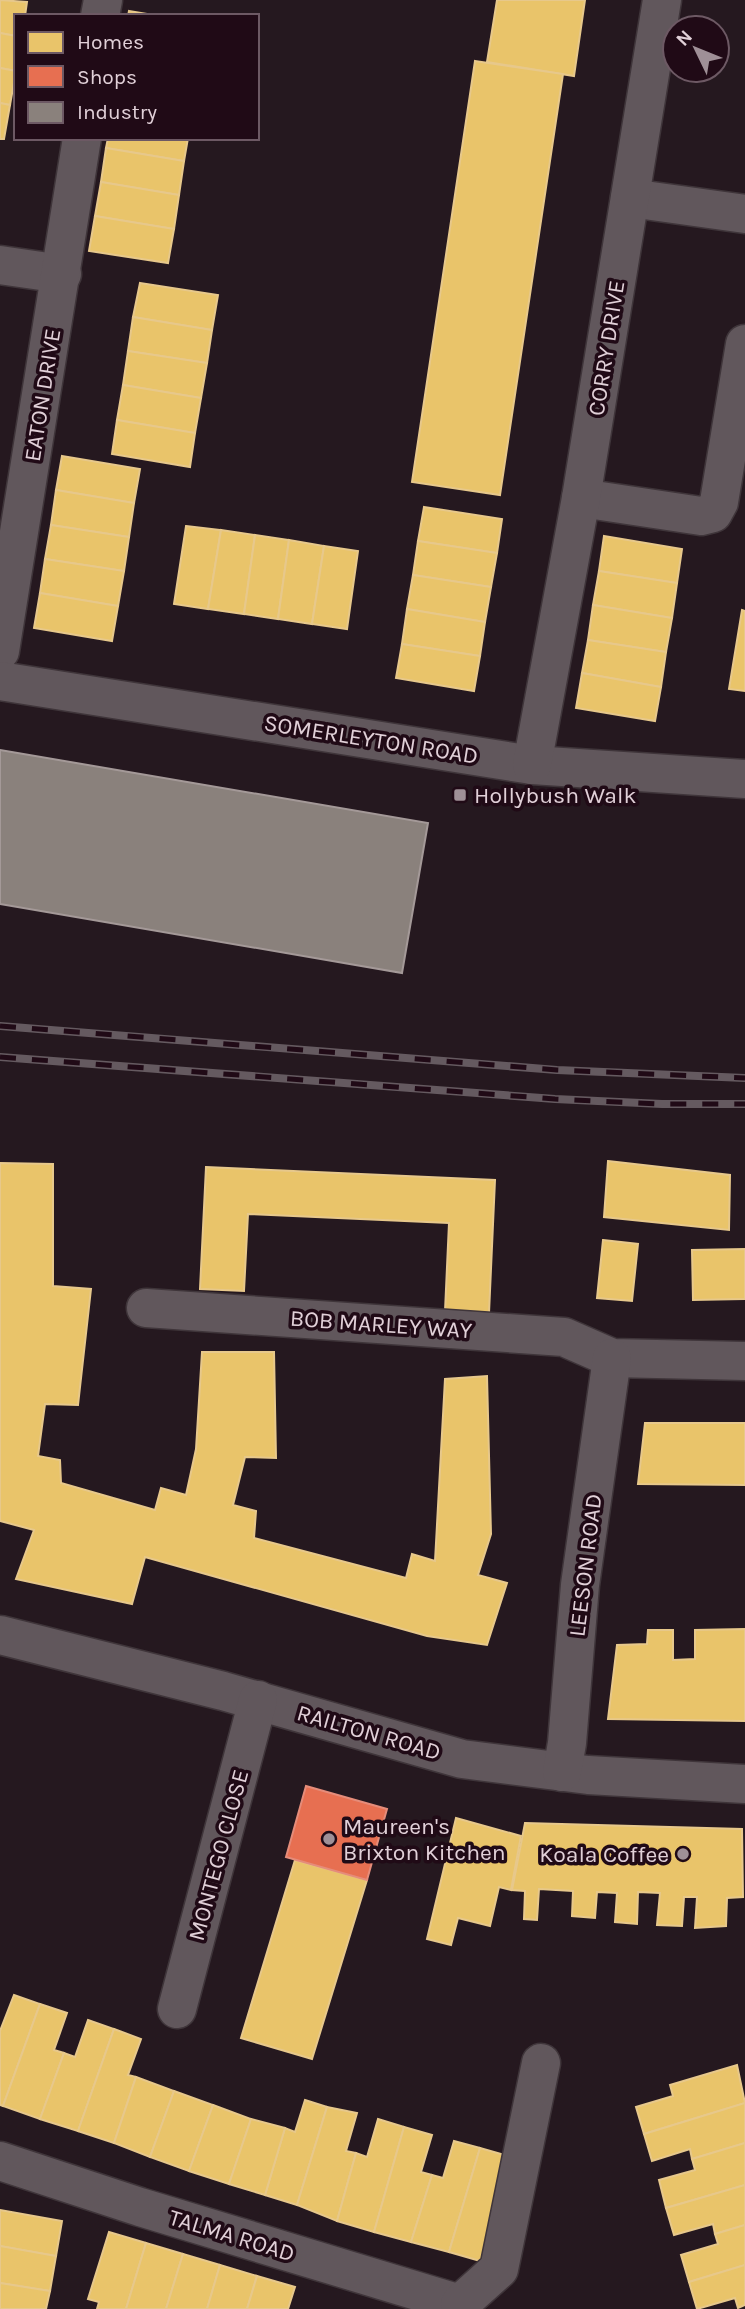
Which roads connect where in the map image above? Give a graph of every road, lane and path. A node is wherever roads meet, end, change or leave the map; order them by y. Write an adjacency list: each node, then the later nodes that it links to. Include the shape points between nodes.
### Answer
1 (662, 0): 3 (street, CORRY DRIVE)
2 (82, 140): 6 (street, EATON DRIVE)
3 (630, 198): 4 (street); 8 (street, CORRY DRIVE)
4 (745, 214)
5 (0, 265): 6 (street)
6 (62, 275): 9 (street, EATON DRIVE)
7 (745, 344): 8 (street, via 719,502 713,513 701,516)
8 (581, 498): 11 (street, CORRY DRIVE)
9 (0, 651)
10 (0, 681): 11 (street, SOMERLEYTON ROAD)
11 (532, 765): 12 (street, SOMERLEYTON ROAD)
12 (745, 779)
13 (146, 1308): 14 (street, BOB MARLEY WAY, via 564,1337)
14 (612, 1358): 15 (street); 18 (street, LEESON ROAD, via 580,1585)
15 (745, 1361)
16 (0, 1635): 17 (street, RAILTON ROAD)
17 (258, 1700): 18 (street, RAILTON ROAD, via 462,1759); 20 (street, MONTEGO CLOSE)
18 (562, 1772): 19 (street, RAILTON ROAD)
19 (745, 1784)
20 (177, 2009)
21 (541, 2063): 23 (street, via 499,2269)
22 (0, 2161): 23 (street, TALMA ROAD)
23 (460, 2306)

